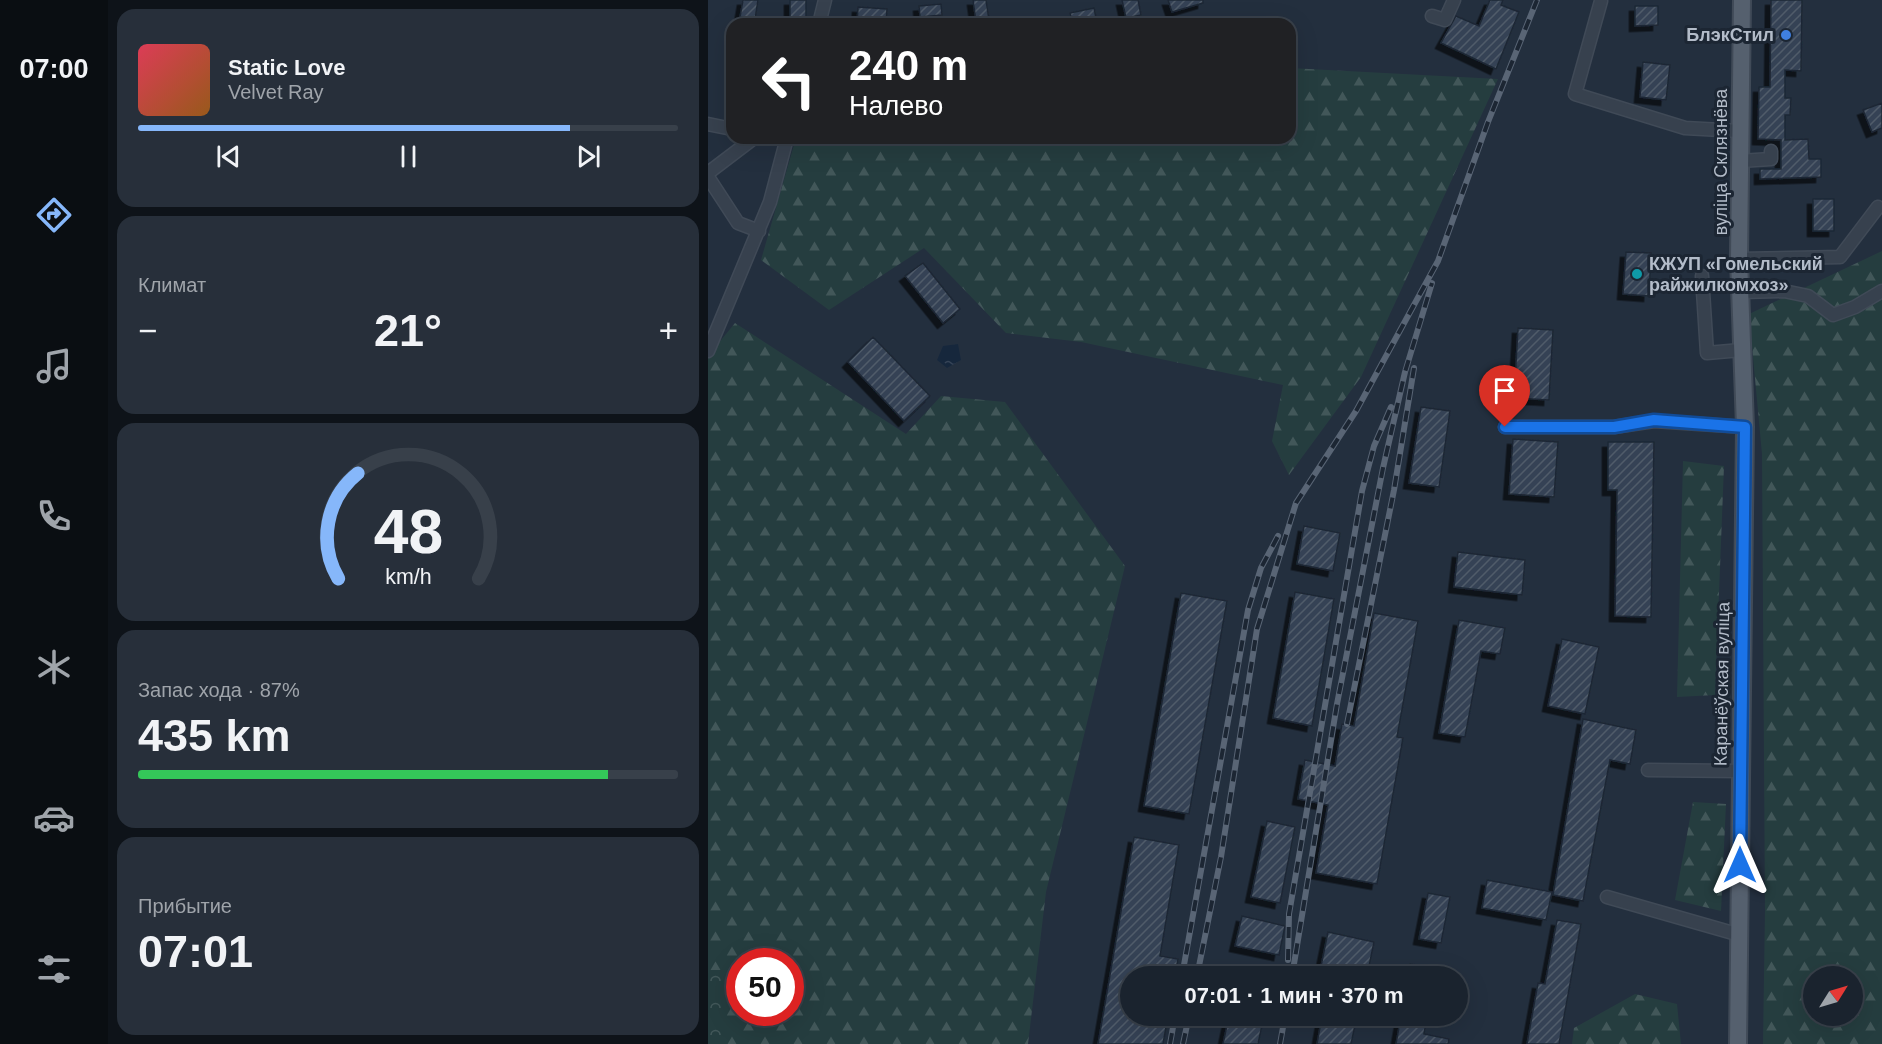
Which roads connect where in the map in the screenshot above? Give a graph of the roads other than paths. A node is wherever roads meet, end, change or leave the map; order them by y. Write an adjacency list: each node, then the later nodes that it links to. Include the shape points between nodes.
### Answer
1 (825, 0): 6 (street)
2 (1454, 0): 5 (street, via 1445,20)
3 (1742, 0): 9 (main road, вуліца Склязнёва)
4 (1601, 1): 9 (street, via 1575,94 1685,128)
5 (1432, 16)
6 (820, 18)
7 (708, 124): 8 (street)
8 (726, 128)
9 (1740, 131): 13 (main road, вуліца Склязнёва)
10 (746, 144): 14 (street)
11 (785, 144): 16 (street)
12 (1771, 152): 13 (street, via 1771,159)
13 (1740, 161): 17 (main road, вуліца Склязнёва)
14 (708, 175): 16 (street, via 738,223)
15 (1878, 207): 17 (street, via 1840,257)
16 (759, 231): 23 (street)
17 (1739, 259): 20 (main road, вуліца Склязнёва)
18 (1702, 276): 22 (street, via 1707,353)
19 (1882, 291): 20 (street, via 1833,315 1808,296 1784,291)
20 (1740, 292): 21 (main road, вуліца Склязнёва)
21 (1742, 324): 22 (main road, Каранёўская вуліца)
22 (1741, 350): 25 (main road, Каранёўская вуліца)
23 (708, 351)
24 (1505, 427): 25 (street, via 1614,427 1654,420)
25 (1745, 427): 27 (main road, Каранёўская вуліца)
26 (1648, 770): 27 (street)
27 (1740, 771): 29 (main road, Каранёўская вуліца)
28 (1607, 897): 29 (street)
29 (1740, 936): 30 (main road, Каранёўская вуліца)
30 (1738, 1044)

